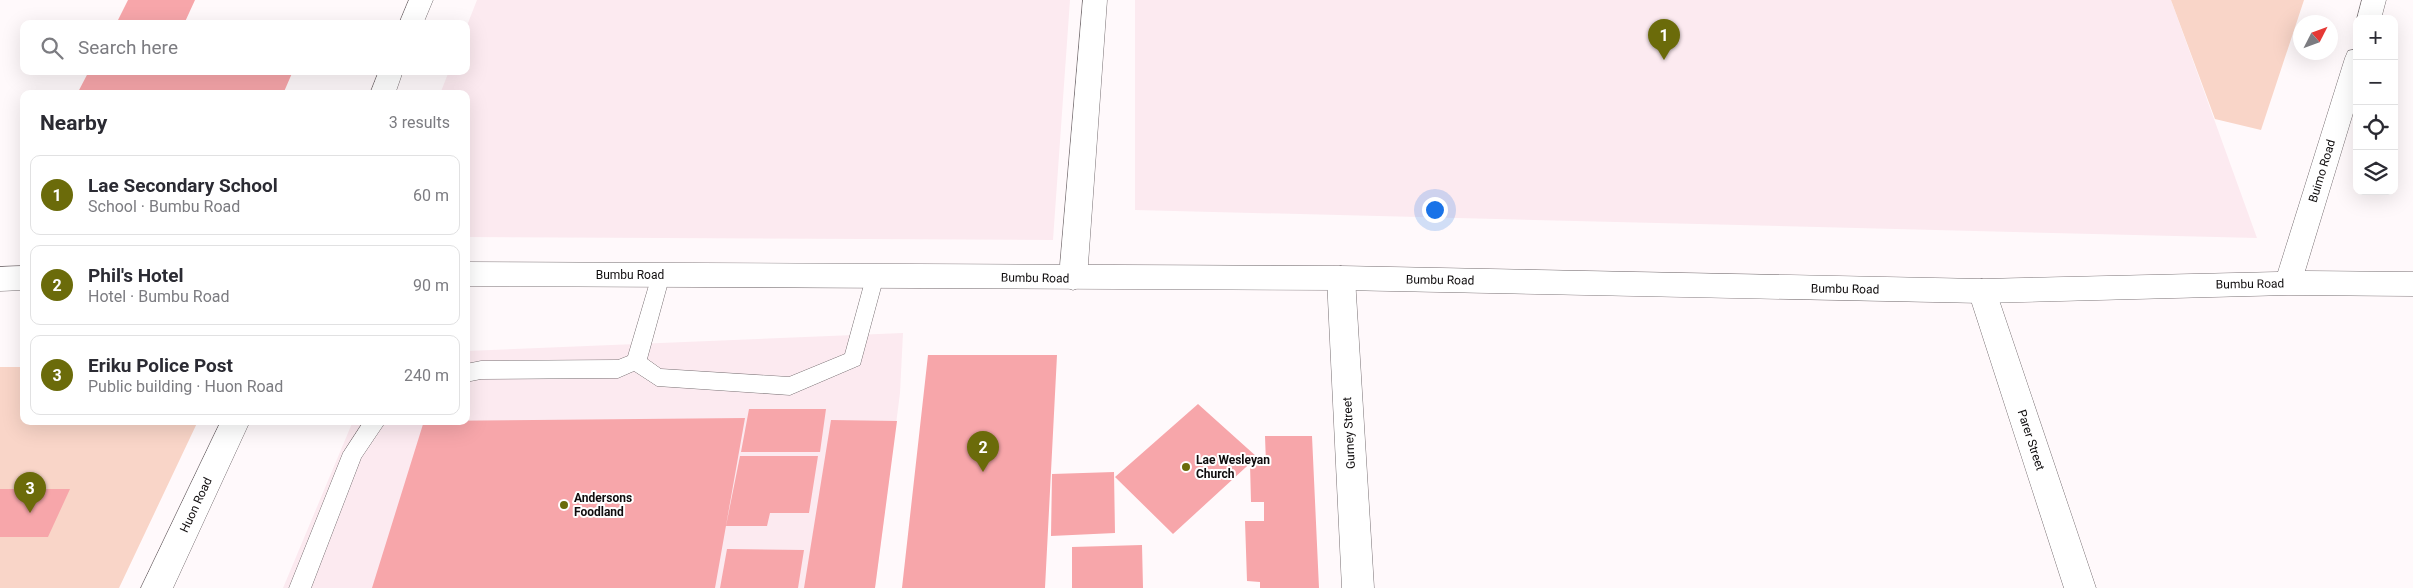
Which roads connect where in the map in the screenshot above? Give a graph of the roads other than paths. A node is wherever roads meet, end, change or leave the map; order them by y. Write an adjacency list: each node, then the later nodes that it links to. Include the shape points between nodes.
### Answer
1 (422, 0): 5 (main road)
2 (1095, 0): 13 (main road)
3 (2374, 0): 4 (main road)
4 (2370, 15)
5 (413, 20)
6 (2356, 60): 16 (main road, Buimo Road)
7 (389, 75): 8 (main road)
8 (384, 90)
9 (470, 274): 10 (main road, Bumbu Road)
10 (661, 275): 11 (main road, Bumbu Road); 19 (lane)
11 (875, 276): 13 (main road, Bumbu Road); 19 (lane, via 853,360 790,386 657,377)
12 (20, 278): 15 (main road)
13 (1073, 278): 14 (main road, Bumbu Road)
14 (1341, 278): 18 (main road, Bumbu Road); 25 (main road, Gurney Street)
15 (0, 279)
16 (2288, 283): 17 (main road, Bumbu Road); 18 (main road, Bumbu Road)
17 (2413, 284)
18 (1982, 292): 26 (main road, Parer Street)
19 (636, 362): 20 (lane, via 618,369 481,370)
20 (470, 373)
21 (234, 425): 23 (main road, Huon Road)
22 (373, 425): 24 (lane, via 353,453)
23 (157, 588)
24 (300, 588)
25 (1358, 588)
26 (2080, 588)

